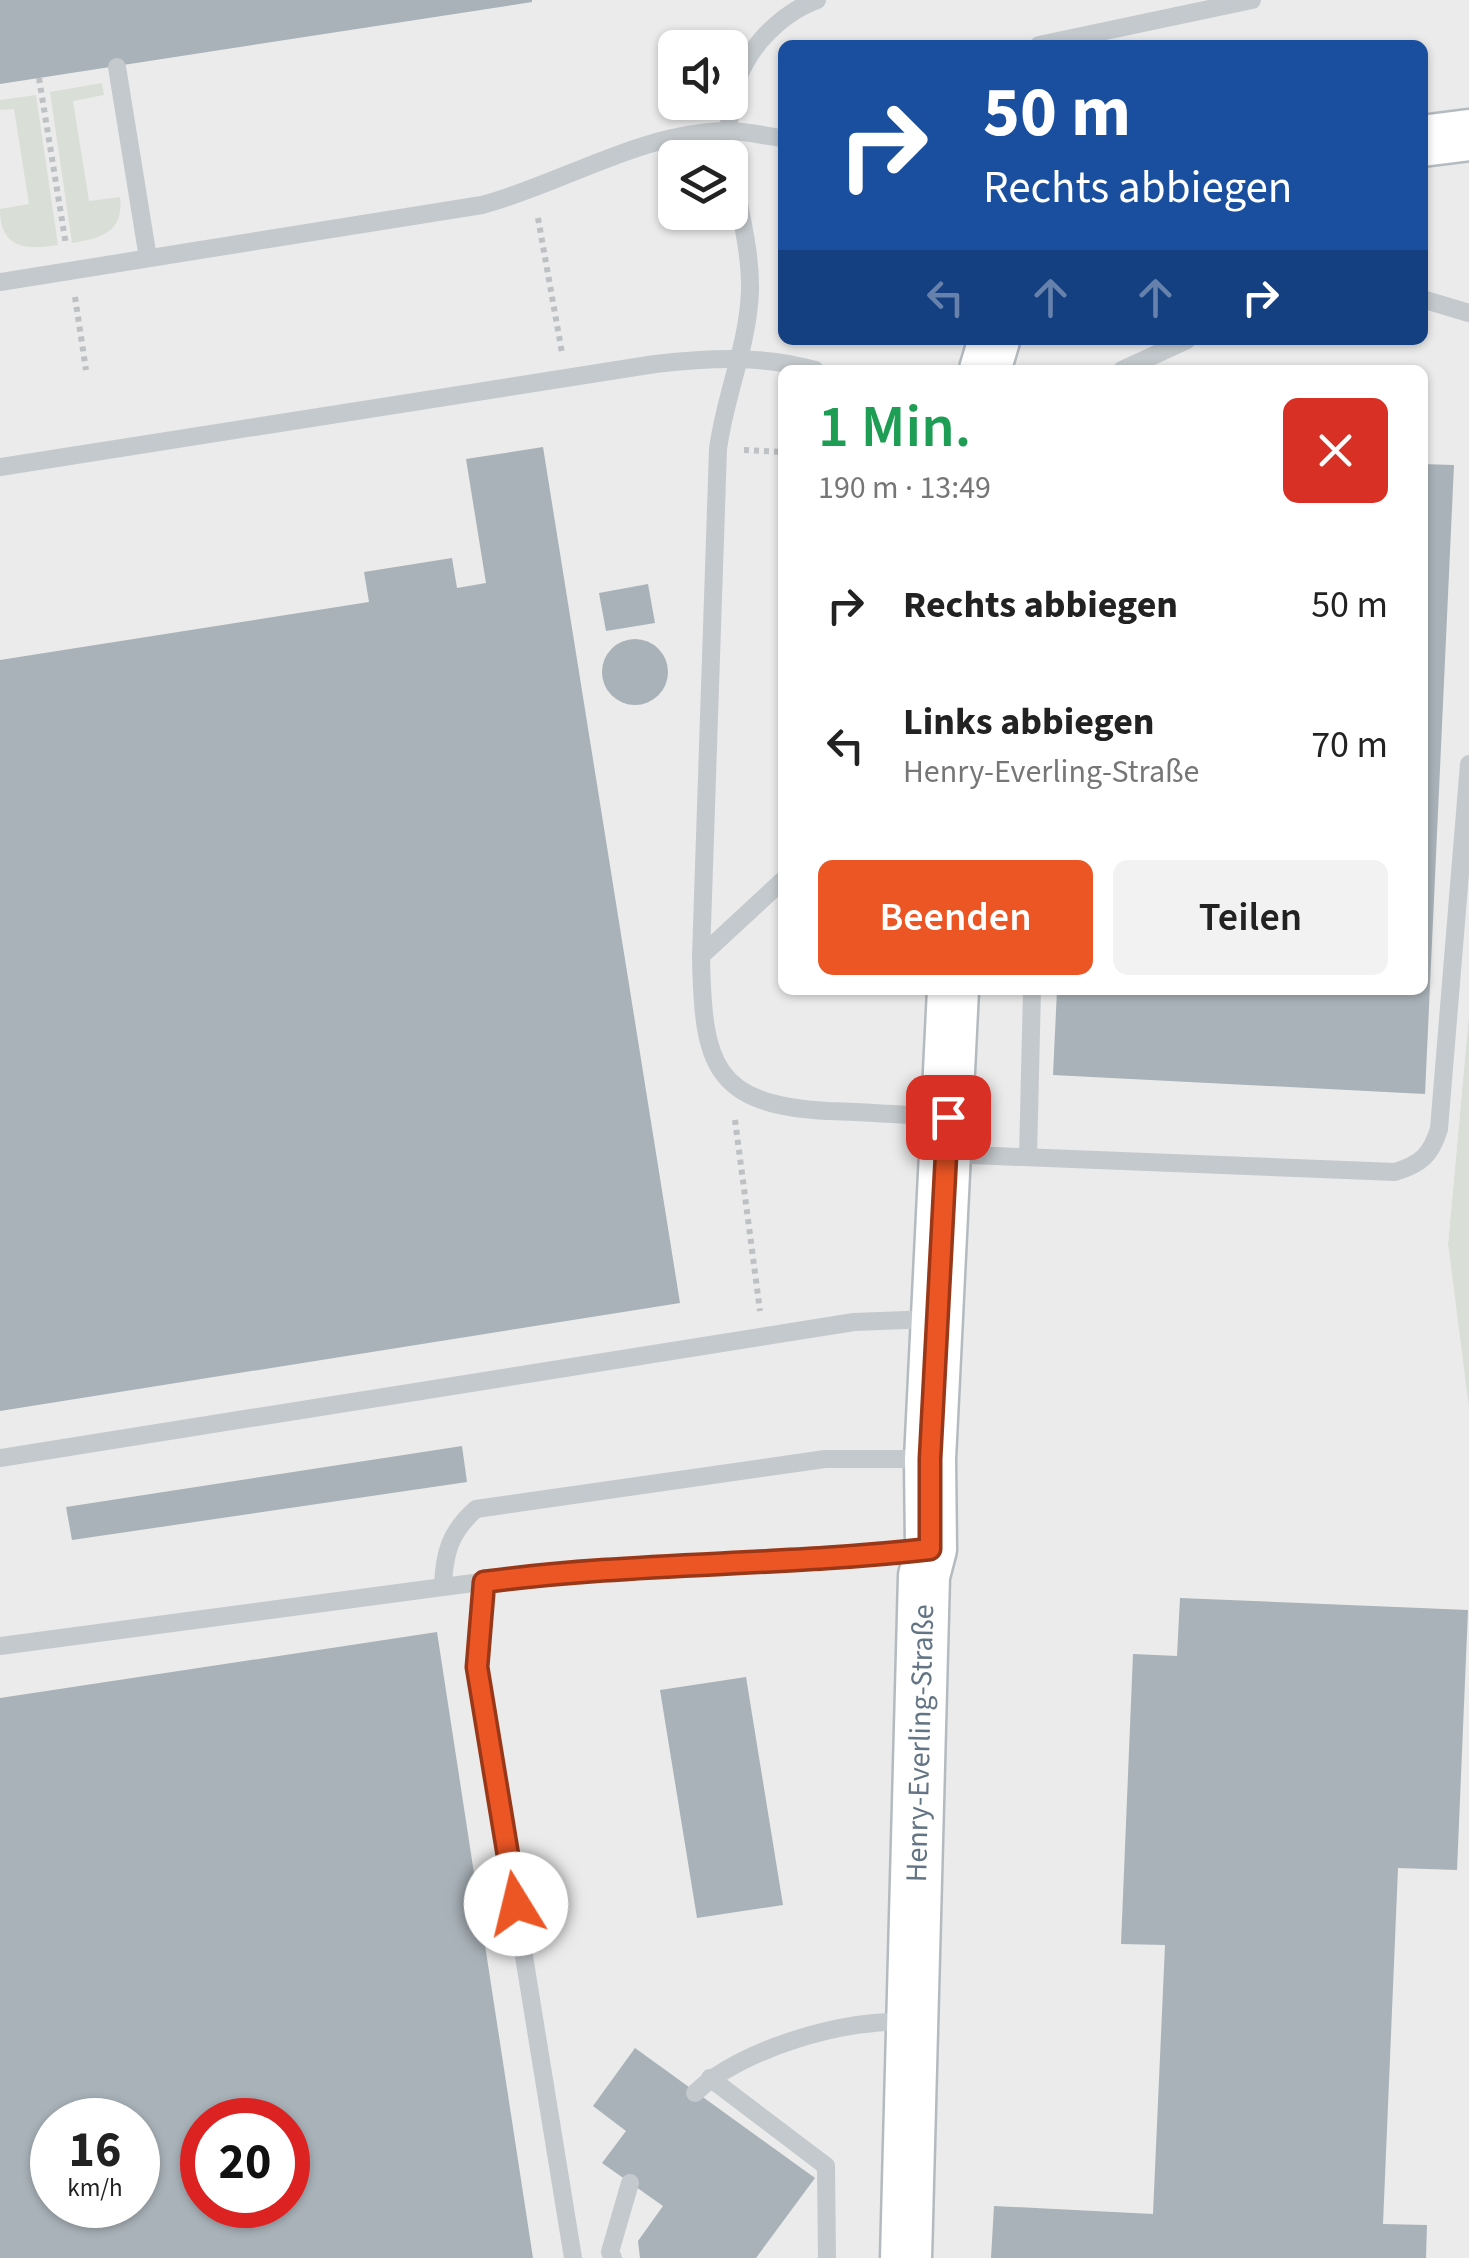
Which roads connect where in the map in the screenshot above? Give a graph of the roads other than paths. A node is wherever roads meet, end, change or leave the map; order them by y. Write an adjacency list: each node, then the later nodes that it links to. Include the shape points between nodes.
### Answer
1 (816, 0): 5 (lane, via 775,24 749,55 733,85)
2 (1252, 0): 3 (lane)
3 (1063, 40)
4 (117, 66): 9 (lane)
5 (729, 131): 7 (lane); 9 (lane, via 607,158 533,192 482,205); 14 (lane, via 750,287)
6 (1469, 135): 8 (street)
7 (778, 137)
8 (1428, 141)
9 (148, 258): 10 (lane)
10 (0, 282)
11 (1428, 301): 12 (lane)
12 (1469, 313)
13 (1176, 345): 16 (lane)
14 (740, 359): 15 (lane); 17 (lane, via 565,376); 20 (lane, via 728,385 718,449)
15 (798, 365)
16 (1133, 365)
17 (0, 467)
18 (1469, 764): 24 (lane, via 1438,1129 1432,1151 1417,1166 1395,1172)
19 (778, 885): 20 (lane)
20 (700, 956): 23 (lane, via 705,1027 730,1084 781,1108)
21 (953, 995): 23 (street, Henry-Everling-Straße)
22 (1032, 995): 24 (lane)
23 (947, 1135): 24 (lane); 25 (street, Henry-Everling-Straße)
24 (1028, 1157)
25 (937, 1319): 26 (lane, via 854,1322); 27 (street, Henry-Everling-Straße)
26 (0, 1458)
27 (930, 1459): 28 (street, Henry-Everling-Straße); 30 (lane, via 825,1459 476,1509 459,1524 444,1554)
28 (930, 1549): 29 (lane); 32 (street, Henry-Everling-Straße)
29 (484, 1582): 30 (lane); 36 (lane, via 477,1667)
30 (443, 1587): 31 (lane)
31 (0, 1646)
32 (910, 2022): 33 (lane, via 872,2020 782,2045); 39 (street, Henry-Everling-Straße)
33 (710, 2078): 34 (lane); 38 (lane, via 826,2166)
34 (694, 2092)
35 (630, 2183): 37 (lane)
36 (573, 2258)
37 (613, 2258)
38 (827, 2258)
39 (906, 2258)

